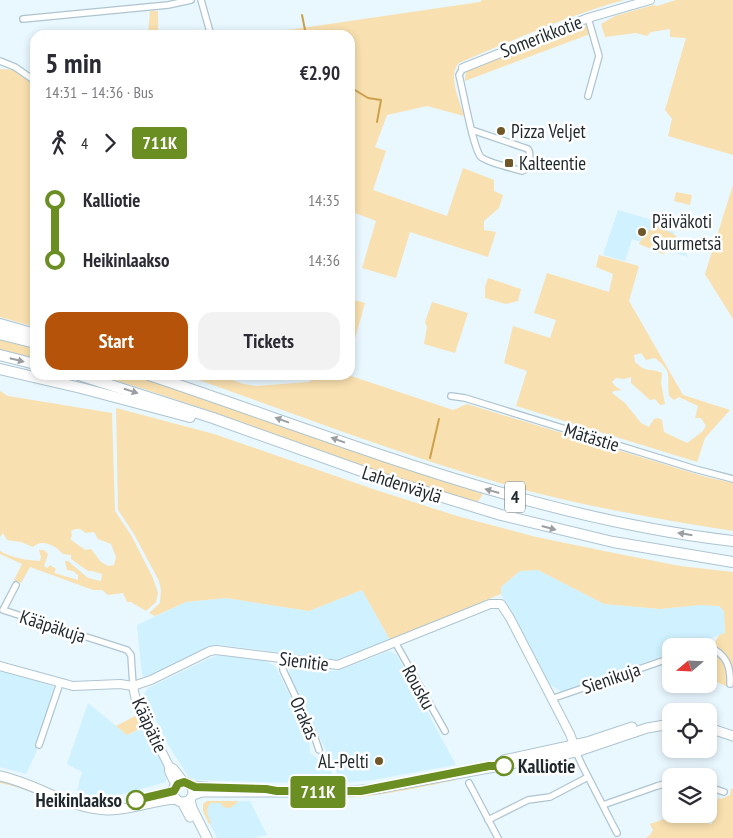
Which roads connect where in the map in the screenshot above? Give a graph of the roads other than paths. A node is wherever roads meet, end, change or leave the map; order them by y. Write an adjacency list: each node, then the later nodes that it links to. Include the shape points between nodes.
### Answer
1 (191, 0): 4 (street)
2 (201, 0): 7 (street)
3 (650, 0): 5 (street, Somerikkotie)
4 (155, 3): 6 (street)
5 (588, 18): 9 (street, Somerikkotie); 11 (street, via 599,56)
6 (23, 19)
7 (209, 30)
8 (0, 61): 10 (street)
9 (463, 68): 12 (street, via 459,75)
10 (30, 78)
11 (588, 96)
12 (472, 130): 12 (street, via 475,147 484,159 522,171 526,169 530,153 525,147)
13 (0, 324): 14 (highway)
14 (30, 333)
15 (0, 334): 16 (highway)
16 (30, 342)
17 (0, 355): 18 (highway, one-way to 18)
18 (30, 363)
19 (0, 368): 21 (highway)
20 (0, 374): 22 (highway)
21 (30, 375)
22 (30, 379)
23 (35, 380): 27 (highway)
24 (49, 380): 27 (highway)
25 (94, 380): 29 (highway, Lahdenväylä / 4, one-way to 29)
26 (163, 380): 31 (highway, Lahdenväylä / 4, one-way to 26, via 620,522 507,495 398,462)
27 (81, 388): 29 (highway)
28 (451, 396): 30 (street, Mätästie)
29 (244, 430): 32 (highway, Lahdenväylä / 4, one-way to 32, via 384,479 501,515 613,542)
30 (733, 479)
31 (733, 541)
32 (733, 562)
33 (16, 585): 36 (street, Kääpäkuja, via 3,610)
34 (395, 642): 37 (street, Sienitie, via 338,665); 43 (street, Sienitie, via 490,604 501,604); 45 (street, Rousku)
35 (718, 651): 41 (street, via 728,663)
36 (130, 652): 42 (street, Kääpätie)
37 (283, 658): 42 (street, Sienitie, via 210,651); 50 (street, Orakas, via 283,670)
38 (662, 661): 43 (street, Sienikuja)
39 (0, 666): 40 (street, Sienitie)
40 (60, 683): 42 (street, Sienitie, via 86,687); 48 (street)
41 (730, 684)
42 (133, 686): 57 (street, Kääpätie, via 136,701 169,766 174,769)
43 (551, 699): 49 (street, Sienitie)
44 (662, 723): 49 (main road, via 633,727)
45 (445, 731)
46 (717, 731): 47 (main road)
47 (733, 736)
48 (39, 745)
49 (575, 748): 52 (street); 57 (main road, via 504,766 489,766 361,791 266,789)
50 (319, 750)
51 (0, 776): 57 (main road, via 73,804 107,810)
52 (588, 778): 58 (street); 59 (street, via 550,797 528,800)
53 (469, 783): 59 (street)
54 (662, 785): 58 (street)
55 (717, 790): 56 (street)
56 (724, 792)
57 (183, 793): 61 (main road); 62 (main road)
58 (603, 805): 60 (street)
59 (488, 820): 63 (street)
60 (618, 832)
61 (201, 838)
62 (207, 838)
63 (498, 838)

